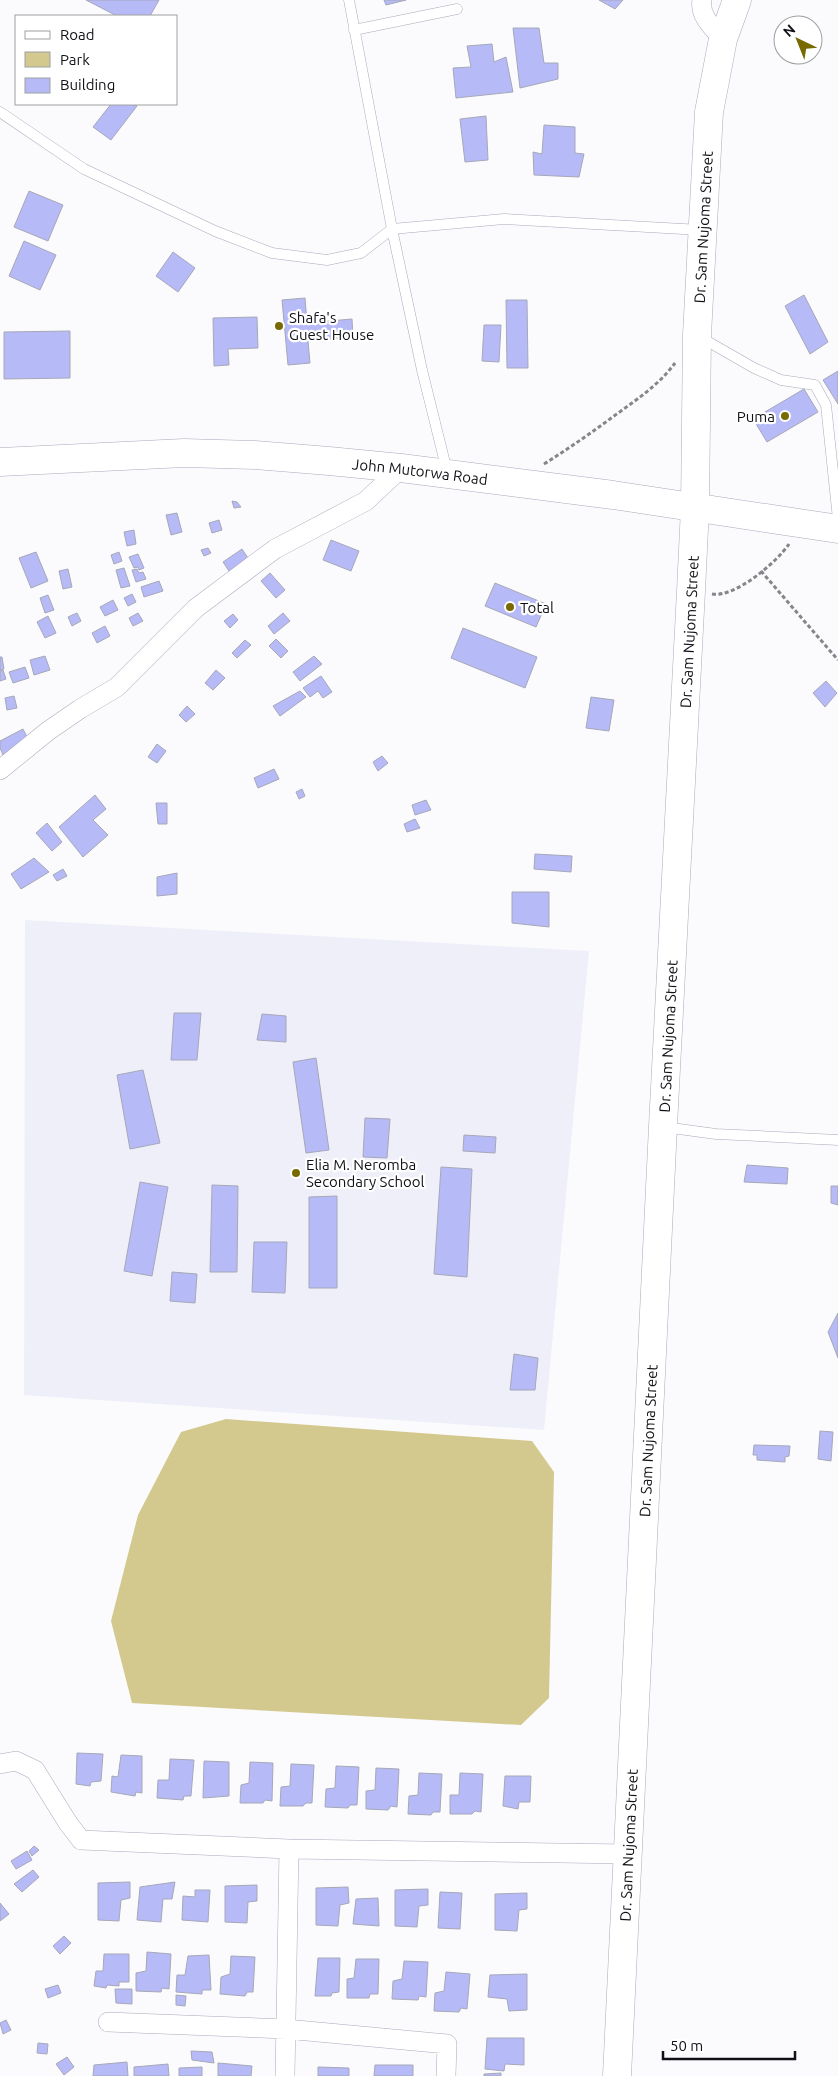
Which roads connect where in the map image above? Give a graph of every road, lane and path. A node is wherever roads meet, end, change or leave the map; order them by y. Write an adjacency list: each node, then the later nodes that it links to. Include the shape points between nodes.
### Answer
1 (349, 0): 5 (lane)
2 (702, 0): 6 (street, via 707,23)
3 (737, 0): 6 (street, Dr. Sam Nujoma Street)
4 (458, 9): 5 (lane)
5 (354, 30): 8 (lane)
6 (722, 39): 9 (street, Dr. Sam Nujoma Street, via 710,112)
7 (0, 112): 8 (lane, via 84,169 215,231 272,253 327,260 361,253)
8 (392, 229): 9 (lane, via 504,219); 15 (lane)
9 (704, 230): 10 (street, Dr. Sam Nujoma Street)
10 (697, 335): 16 (street, Dr. Sam Nujoma Street); 17 (lane, via 781,380 815,385 826,405)
11 (676, 362): 14 (path, via 646,393)
12 (0, 462): 13 (street, John Mutorwa Road, via 184,453 255,455)
13 (401, 468): 15 (street, John Mutorwa Road); 23 (street, via 366,501 275,549 196,608 117,687 48,730)
14 (536, 468)
15 (448, 474): 16 (street, John Mutorwa Road)
16 (695, 508): 18 (street, John Mutorwa Road); 21 (street, Dr. Sam Nujoma Street)
17 (838, 519)
18 (798, 522): 19 (street, John Mutorwa Road); 20 (path, via 792,540 782,554)
19 (838, 529)
20 (761, 571): 21 (path, via 736,590 717,595); 22 (path)
21 (691, 591): 24 (street, Dr. Sam Nujoma Street)
22 (838, 660)
23 (0, 770)
24 (663, 1126): 25 (lane, via 716,1134); 28 (street, Dr. Sam Nujoma Street)
25 (838, 1140)
26 (0, 1764): 27 (street, via 16,1761 35,1770 81,1840)
27 (289, 1849): 28 (street); 30 (street)
28 (628, 1854): 33 (street, Dr. Sam Nujoma Street)
29 (108, 2022): 30 (street)
30 (286, 2029): 31 (street); 32 (street, via 447,2044)
31 (285, 2076)
32 (446, 2076)
33 (617, 2076)

